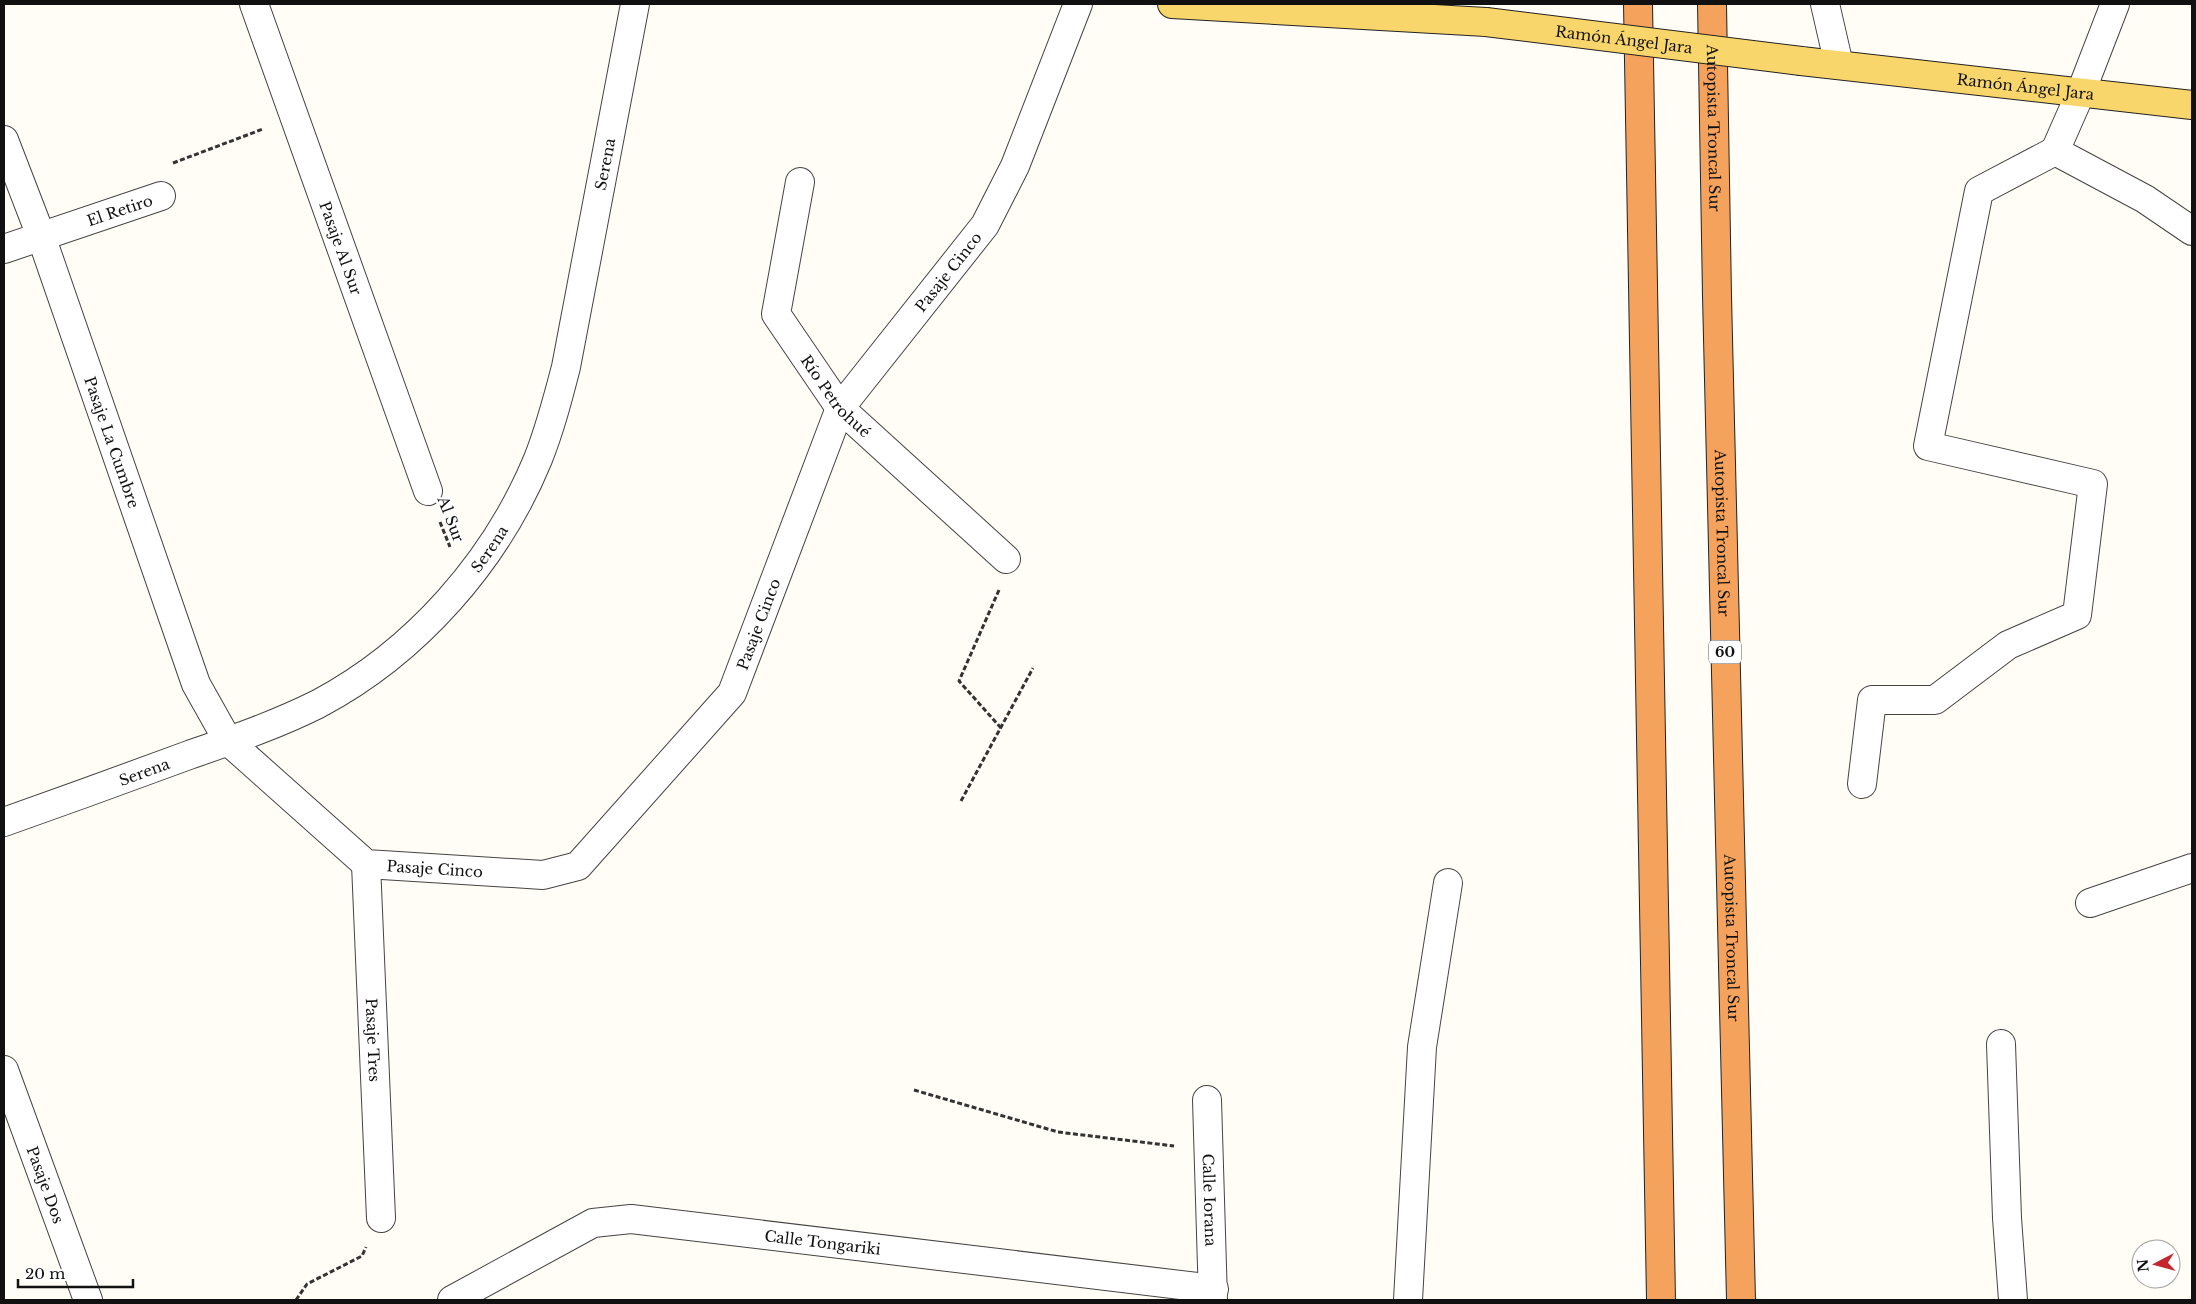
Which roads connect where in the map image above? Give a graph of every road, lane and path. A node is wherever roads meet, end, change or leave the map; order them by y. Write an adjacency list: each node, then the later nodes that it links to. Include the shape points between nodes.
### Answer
1 (254, 4): 12 (street, Pasaje Al Sur)
2 (635, 4): 23 (street, Serena, via 566,367 554,413 538,459 517,502)
3 (1078, 4): 20 (street, Pasaje Cinco, via 1015,166 985,225)
4 (1172, 4): 9 (main road, Ramón Ángel Jara, bridge, via 1486,22)
5 (1638, 4): 46 (highway)
6 (1712, 4): 47 (highway, Autopista Troncal Sur / 60, via 1716,296)
7 (1825, 4): 9 (street)
8 (2115, 4): 10 (street)
9 (1839, 65): 10 (main road, Ramón Ángel Jara)
10 (2081, 92): 11 (main road, Ramón Ángel Jara); 14 (street)
11 (2192, 105)
12 (296, 117): 16 (path, El Retiro, via 167,165); 21 (street, Pasaje Al Sur)
13 (4, 140): 18 (street, Pasaje La Cumbre)
14 (2055, 151): 17 (street, via 2145,199); 27 (street, via 1980,191 1928,446 2093,484 2078,615 2008,645 1935,700 1872,700)
15 (800, 182): 20 (street, Río Petrohué, via 776,314)
16 (161, 196): 18 (street, El Retiro)
17 (2192, 231)
18 (41, 236): 19 (street, El Retiro); 26 (street, Pasaje La Cumbre, via 196,684)
19 (4, 249)
20 (840, 408): 22 (street, Río Petrohué); 30 (street, Pasaje Cinco, via 732,693 578,866 543,875)
21 (428, 491): 23 (path, Al Sur)
22 (1006, 559): 25 (path, via 1004,581 959,681)
23 (464, 583): 26 (street, Serena, via 405,643 361,677 319,703)
24 (1032, 668): 25 (path)
25 (1001, 728): 28 (path)
26 (228, 741): 29 (street, Serena); 30 (street, Pasaje Cinco)
27 (1862, 784)
28 (962, 801)
29 (4, 822)
30 (366, 864): 39 (street, Pasaje Tres)
31 (2192, 868): 33 (street)
32 (1448, 883): 45 (street, via 1422,1047)
33 (2090, 903)
34 (2001, 1044): 48 (street)
35 (4, 1070): 42 (street, Pasaje Dos)
36 (914, 1090): 38 (path, via 1058,1132)
37 (1208, 1100): 38 (street, Calle Iorana)
38 (1210, 1151): 41 (street, Calle Iorana)
39 (381, 1218): 43 (path, via 362,1256 306,1284)
40 (482, 1292): 41 (street, Calle Tongariki, via 593,1223 631,1219); 44 (street, Calle Tongariki)
41 (1213, 1295)
42 (88, 1300)
43 (296, 1300)
44 (452, 1300)
45 (1408, 1300)
46 (1661, 1300)
47 (1741, 1300)
48 (2013, 1300)

